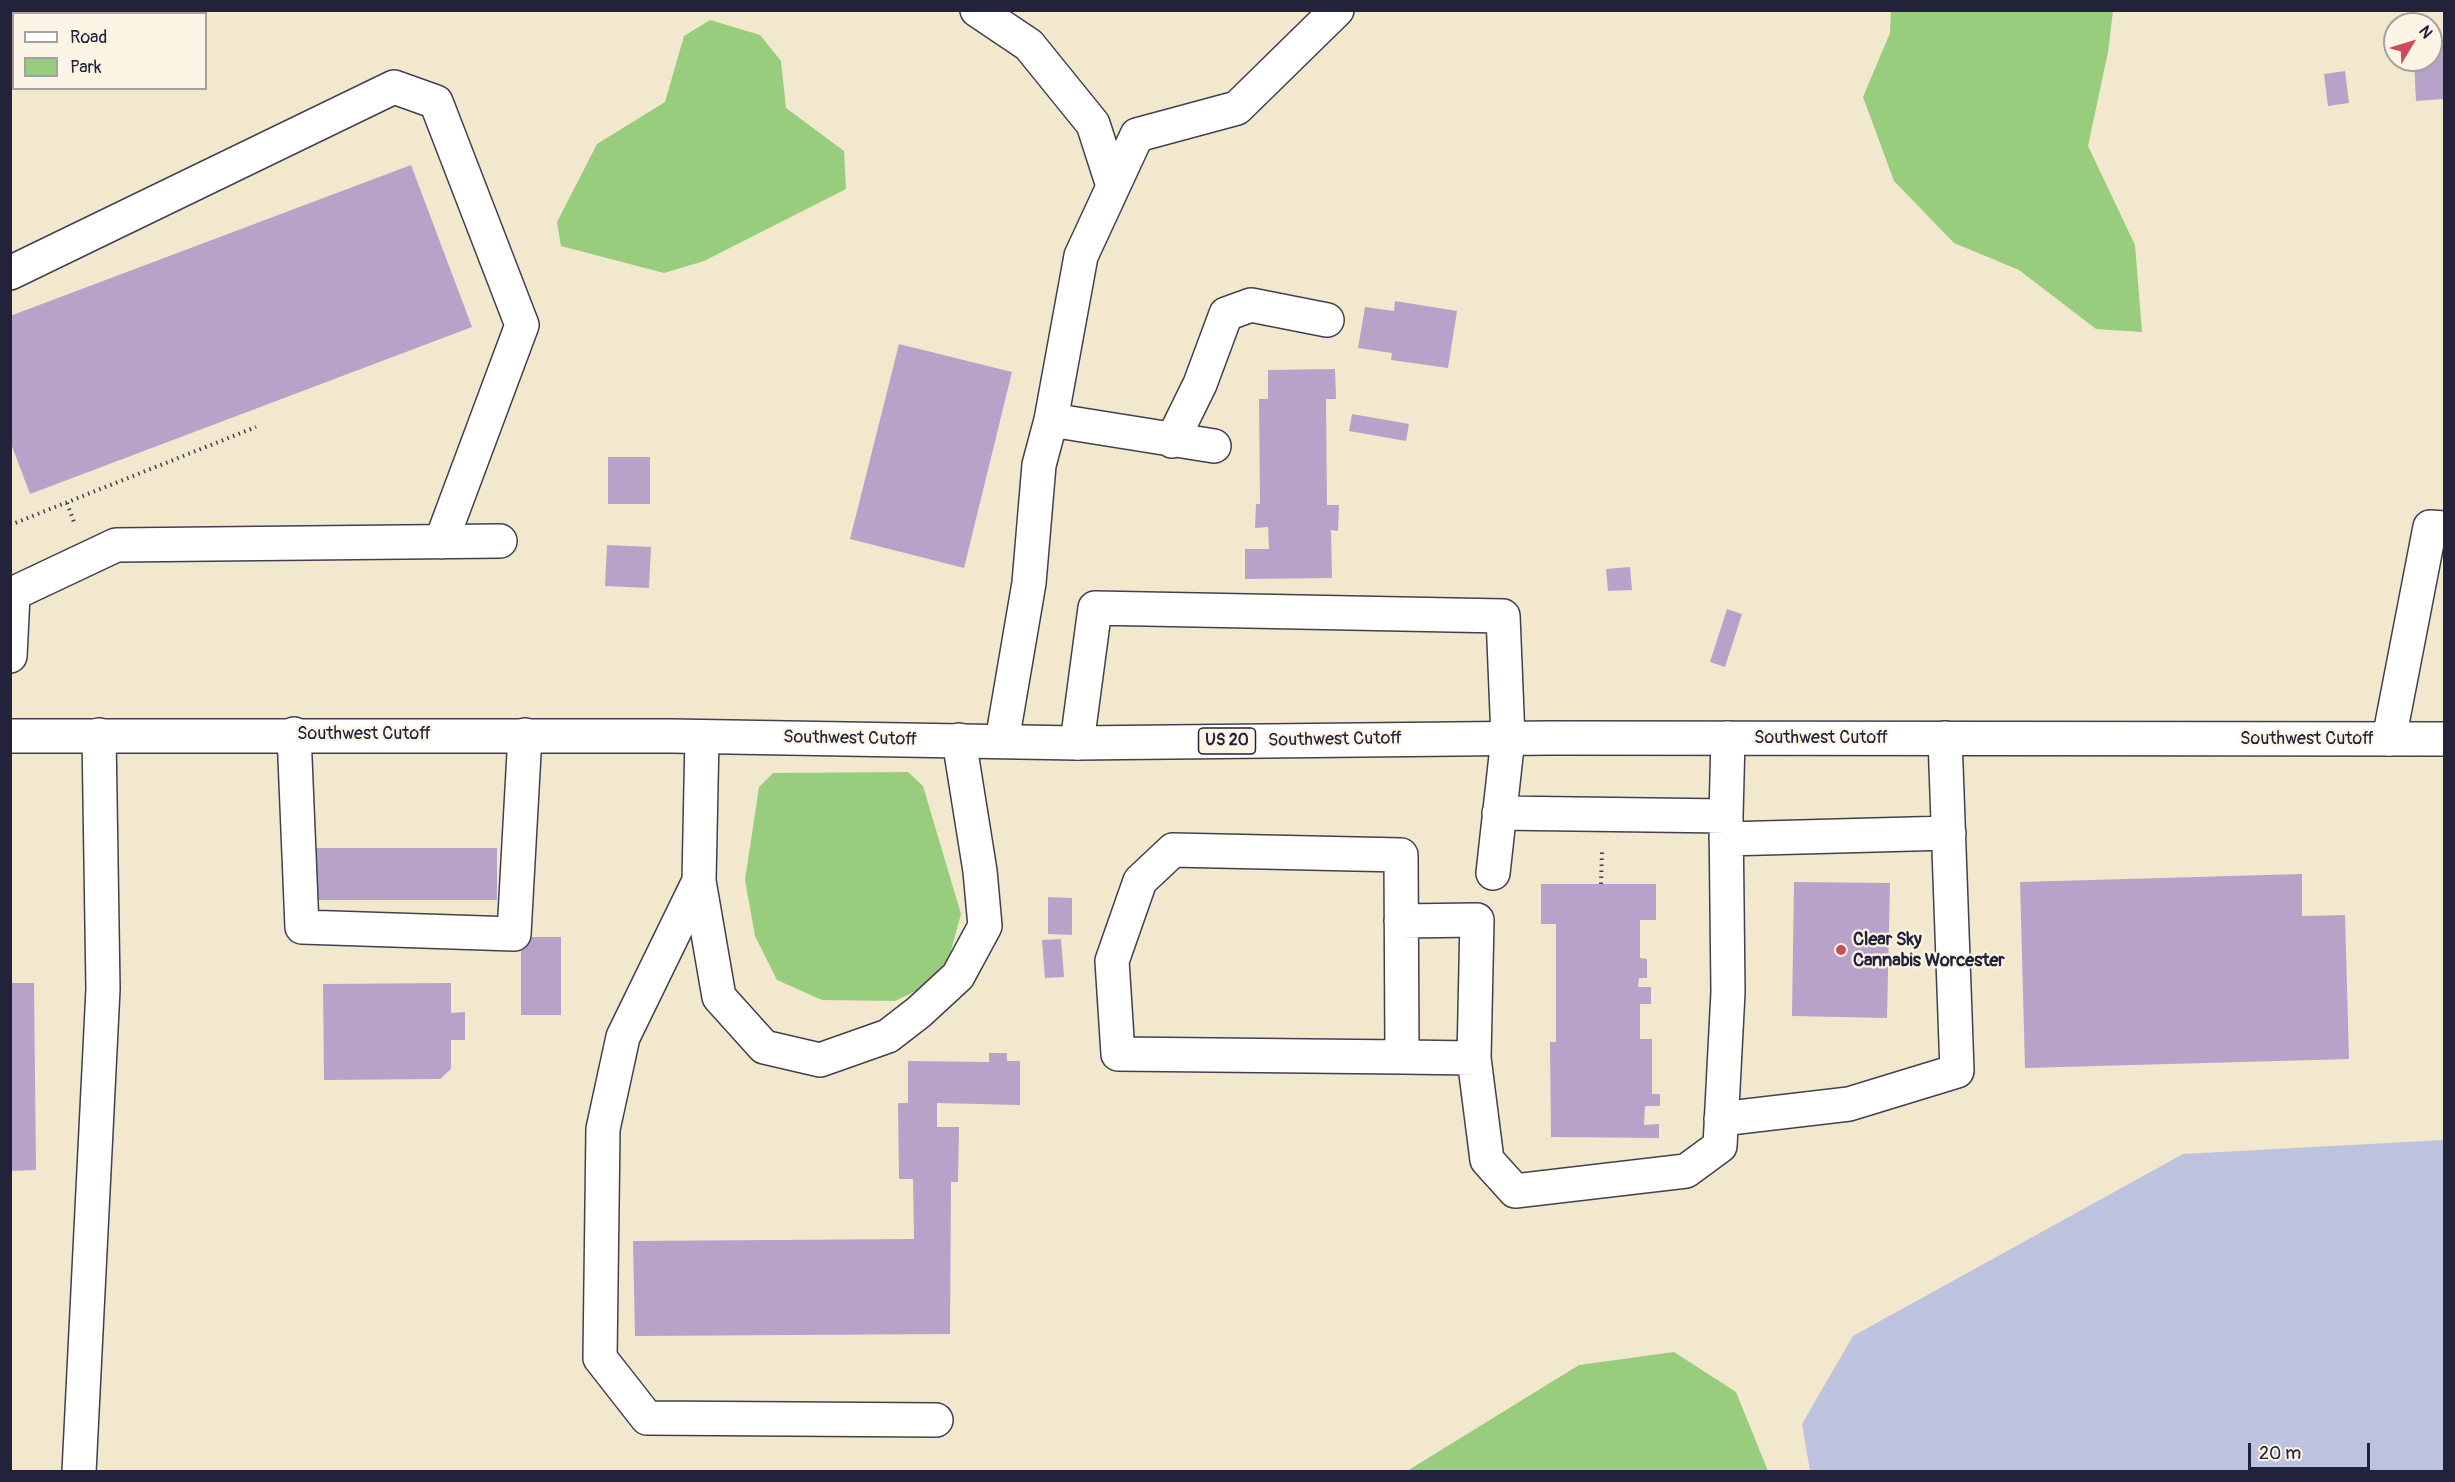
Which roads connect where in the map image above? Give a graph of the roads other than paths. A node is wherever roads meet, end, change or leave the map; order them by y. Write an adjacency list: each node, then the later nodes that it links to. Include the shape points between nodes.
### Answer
1 (977, 10): 3 (main road, via 1029,45 1093,124)
2 (1337, 10): 3 (main road, via 1237,108 1137,135)
3 (1113, 186): 6 (main road, via 1081,256)
4 (10, 273): 11 (main road, via 394,87 436,102 522,325)
5 (1327, 320): 7 (main road, via 1251,305 1226,314 1200,384)
6 (1051, 420): 7 (main road); 25 (main road, via 1039,465 1029,583)
7 (1172, 441): 8 (main road)
8 (1214, 446)
9 (2445, 528): 22 (main road, via 2430,527)
10 (500, 541): 11 (main road)
11 (441, 542): 12 (main road, via 116,546)
12 (12, 595): 13 (main road)
13 (10, 656)
14 (294, 734): 15 (main road, Southwest Cutoff / US 20); 16 (main road, Southwest Cutoff / US 20); 16 (main road, via 302,927 514,934)
15 (99, 735): 17 (main road, Southwest Cutoff / US 20); 37 (main road, via 103,989)
16 (525, 735): 18 (main road, Southwest Cutoff / US 20)
17 (10, 736)
18 (702, 736): 24 (main road, Southwest Cutoff / US 20); 31 (main road)
19 (1508, 738): 20 (main road, Southwest Cutoff / US 20); 26 (main road, Southwest Cutoff / US 20); 26 (main road, via 1503,616 1095,608); 27 (main road)
20 (1728, 738): 21 (main road, Southwest Cutoff / US 20); 28 (main road)
21 (1945, 738): 22 (main road, Southwest Cutoff / US 20); 29 (main road)
22 (2389, 739): 23 (main road, Southwest Cutoff / US 20)
23 (2445, 739)
24 (959, 741): 25 (main road, Southwest Cutoff / US 20); 31 (main road, via 985,926 958,976 888,1036 820,1060 764,1047 719,997)
25 (1002, 741): 26 (main road, Southwest Cutoff / US 20)
26 (1077, 743)
27 (1499, 813): 28 (main road); 30 (main road)
28 (1726, 827): 29 (main road); 35 (main road, via 1728,992)
29 (1949, 833): 35 (main road, via 1957,1071 1849,1104)
30 (1493, 873)
31 (699, 881): 36 (main road, via 623,1037 603,1129 600,1358 647,1418)
32 (1401, 921): 33 (main road); 33 (main road, via 1401,855 1173,850 1140,881 1112,961 1118,1054); 34 (main road, via 1477,920)
33 (1402, 1057): 34 (main road)
34 (1474, 1058): 35 (main road, via 1487,1160 1515,1191 1686,1171 1720,1146)
35 (1721, 1119)
36 (936, 1420)
37 (79, 1472)

